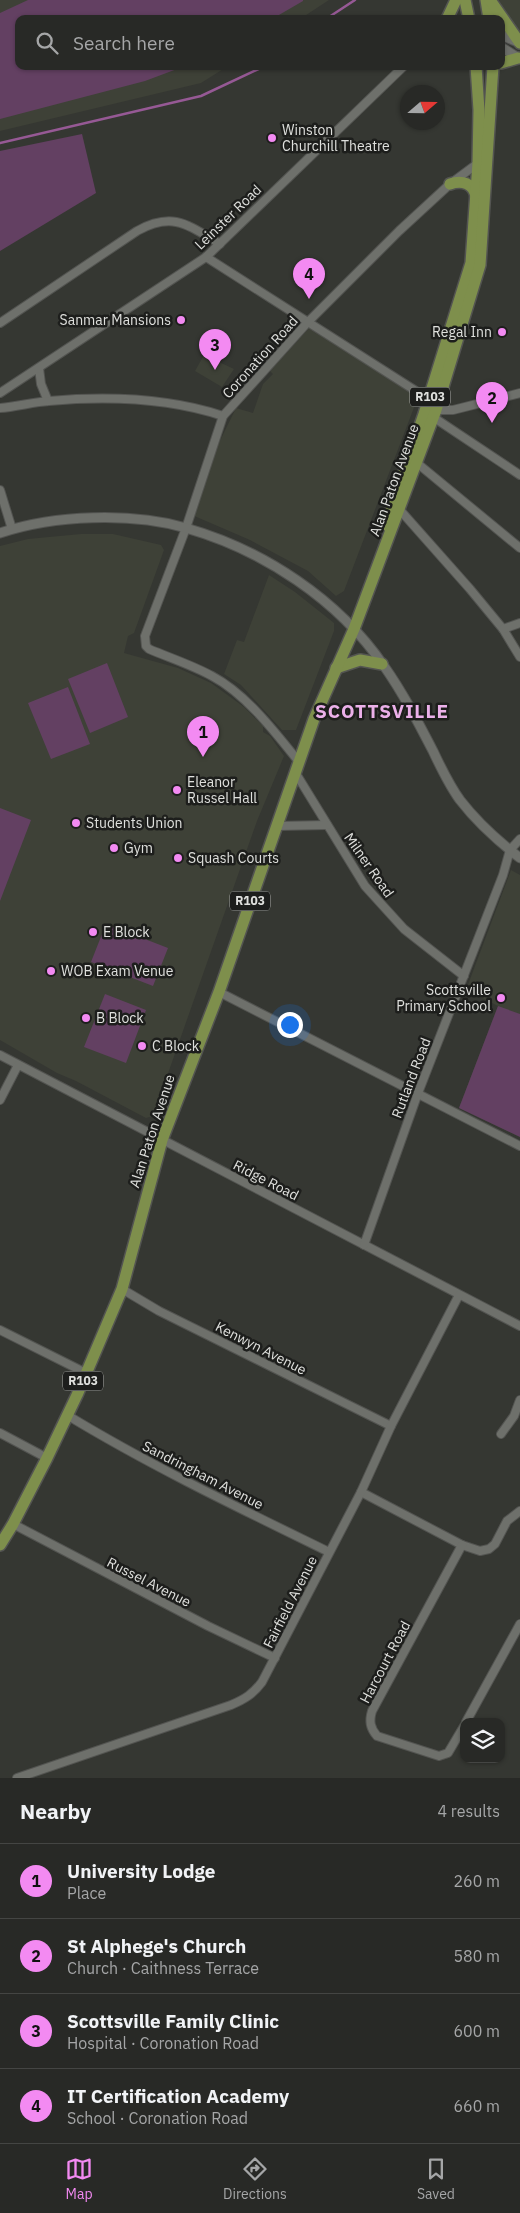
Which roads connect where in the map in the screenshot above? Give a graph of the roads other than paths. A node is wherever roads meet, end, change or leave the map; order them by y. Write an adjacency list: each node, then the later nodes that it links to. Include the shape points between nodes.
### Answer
1 (456, 0): 4 (main road)
2 (465, 0): 5 (main road)
3 (488, 2): 6 (main road); 7 (main road); 8 (main road)
4 (449, 15)
5 (468, 15)
6 (485, 15)
7 (490, 15)
8 (498, 15)
9 (505, 24): 11 (main road)
10 (505, 37): 11 (street)
11 (520, 43)
12 (505, 50): 13 (street)
13 (519, 59): 14 (main road)
14 (505, 61)
15 (400, 70): 21 (street, Leinster Road)
16 (476, 70): 18 (main road, Alan Paton Avenue / R103)
17 (494, 70): 18 (main road, Alan Paton Avenue / R103)
18 (483, 160): 19 (street, Coronation Road); 20 (main road, Alan Paton Avenue / R103); 31 (main road, Alan Paton Avenue / R103, via 480,265)
19 (450, 184): 20 (main road, via 460,182 469,185); 24 (street, Coronation Road)
20 (477, 198): 28 (main road, Alan Paton Avenue / R103, via 472,263)
21 (220, 244): 22 (street, Leinster Road); 23 (street, via 180,222 157,221 137,231)
22 (206, 257): 24 (street); 25 (street, Leinster Road)
23 (0, 323)
24 (307, 323): 28 (street); 32 (street, Coronation Road)
25 (39, 368): 26 (street, Leinster Road); 29 (street)
26 (0, 393)
27 (520, 393): 31 (street)
28 (430, 397): 42 (main road, Alan Paton Avenue / R103)
29 (48, 401): 30 (street); 32 (street, via 144,401 181,405)
30 (0, 408)
31 (434, 413): 33 (main road, Alan Paton Avenue / R103); 34 (street)
32 (223, 416): 37 (street, Coronation Road)
33 (416, 463): 36 (main road, Alan Paton Avenue / R103); 40 (street)
34 (520, 475)
35 (0, 490): 38 (street)
36 (400, 510): 42 (main road, Alan Paton Avenue / R103); 43 (street)
37 (186, 528): 38 (street, via 153,522 84,518 53,520); 42 (street, via 240,549 291,576); 44 (street, Coronation Road)
38 (12, 529): 39 (street)
39 (0, 533)
40 (520, 548)
41 (520, 623): 43 (street)
42 (351, 626): 46 (street); 47 (main road, Alan Paton Avenue / R103); 48 (main road, Alan Paton Avenue / R103, via 320,688)
43 (502, 629): 45 (street)
44 (145, 636): 49 (street, Milner Road, via 149,649 192,666 230,687 276,733)
45 (520, 657)
46 (382, 664): 47 (main road, via 360,660); 53 (street, via 411,709 460,800)
47 (336, 668): 48 (main road, Alan Paton Avenue / R103)
48 (314, 719): 49 (main road, Alan Paton Avenue / R103)
49 (297, 767): 50 (street, Milner Road); 51 (main road, Alan Paton Avenue / R103)
50 (327, 824): 51 (street); 55 (street, Milner Road, via 365,886 383,907 426,947)
51 (277, 826): 56 (main road, Alan Paton Avenue / R103)
52 (520, 839): 53 (street, Rutland Road)
53 (510, 850): 54 (street); 55 (street, Rutland Road)
54 (520, 858)
55 (464, 976): 59 (street, Rutland Road)
56 (219, 992): 59 (street); 61 (main road, Alan Paton Avenue / R103)
57 (0, 1056): 58 (street, Ridge Road)
58 (18, 1065): 60 (street); 61 (street, Ridge Road)
59 (418, 1093): 62 (street); 63 (street, Rutland Road)
60 (0, 1100)
61 (162, 1140): 63 (street, Ridge Road); 64 (main road, Alan Paton Avenue / R103)
62 (520, 1146)
63 (364, 1245): 65 (street, Ridge Road)
64 (122, 1289): 68 (main road, Alan Paton Avenue / R103); 71 (street, Kenwyn Avenue)
65 (459, 1295): 66 (street, Ridge Road); 71 (street, Fairfield Avenue)
66 (520, 1326)
67 (0, 1330): 68 (street)
68 (86, 1373): 70 (main road, Alan Paton Avenue / R103)
69 (520, 1400): 73 (street, via 514,1416)
70 (66, 1415): 74 (main road, Alan Paton Avenue / R103); 80 (street, Sandringham Avenue, via 166,1471)
71 (391, 1426): 75 (street, Fairfield Avenue)
72 (0, 1433): 74 (street)
73 (501, 1434)
74 (47, 1458): 77 (main road, Alan Paton Avenue / R103)
75 (361, 1492): 79 (street); 80 (street, Fairfield Avenue)
76 (520, 1511): 79 (street, via 507,1521 489,1549 480,1551)
77 (13, 1524): 78 (main road, Alan Paton Avenue / R103); 82 (street, Russel Avenue)
78 (0, 1544)
79 (462, 1545): 84 (street, Harcourt Road, via 370,1720 377,1736 436,1755 448,1752)
80 (329, 1552): 82 (street, Fairfield Avenue)
81 (520, 1624): 83 (street)
82 (275, 1658): 85 (street, Fairfield Avenue, via 262,1682 245,1699)
83 (468, 1718)
84 (460, 1732)
85 (17, 1778)

